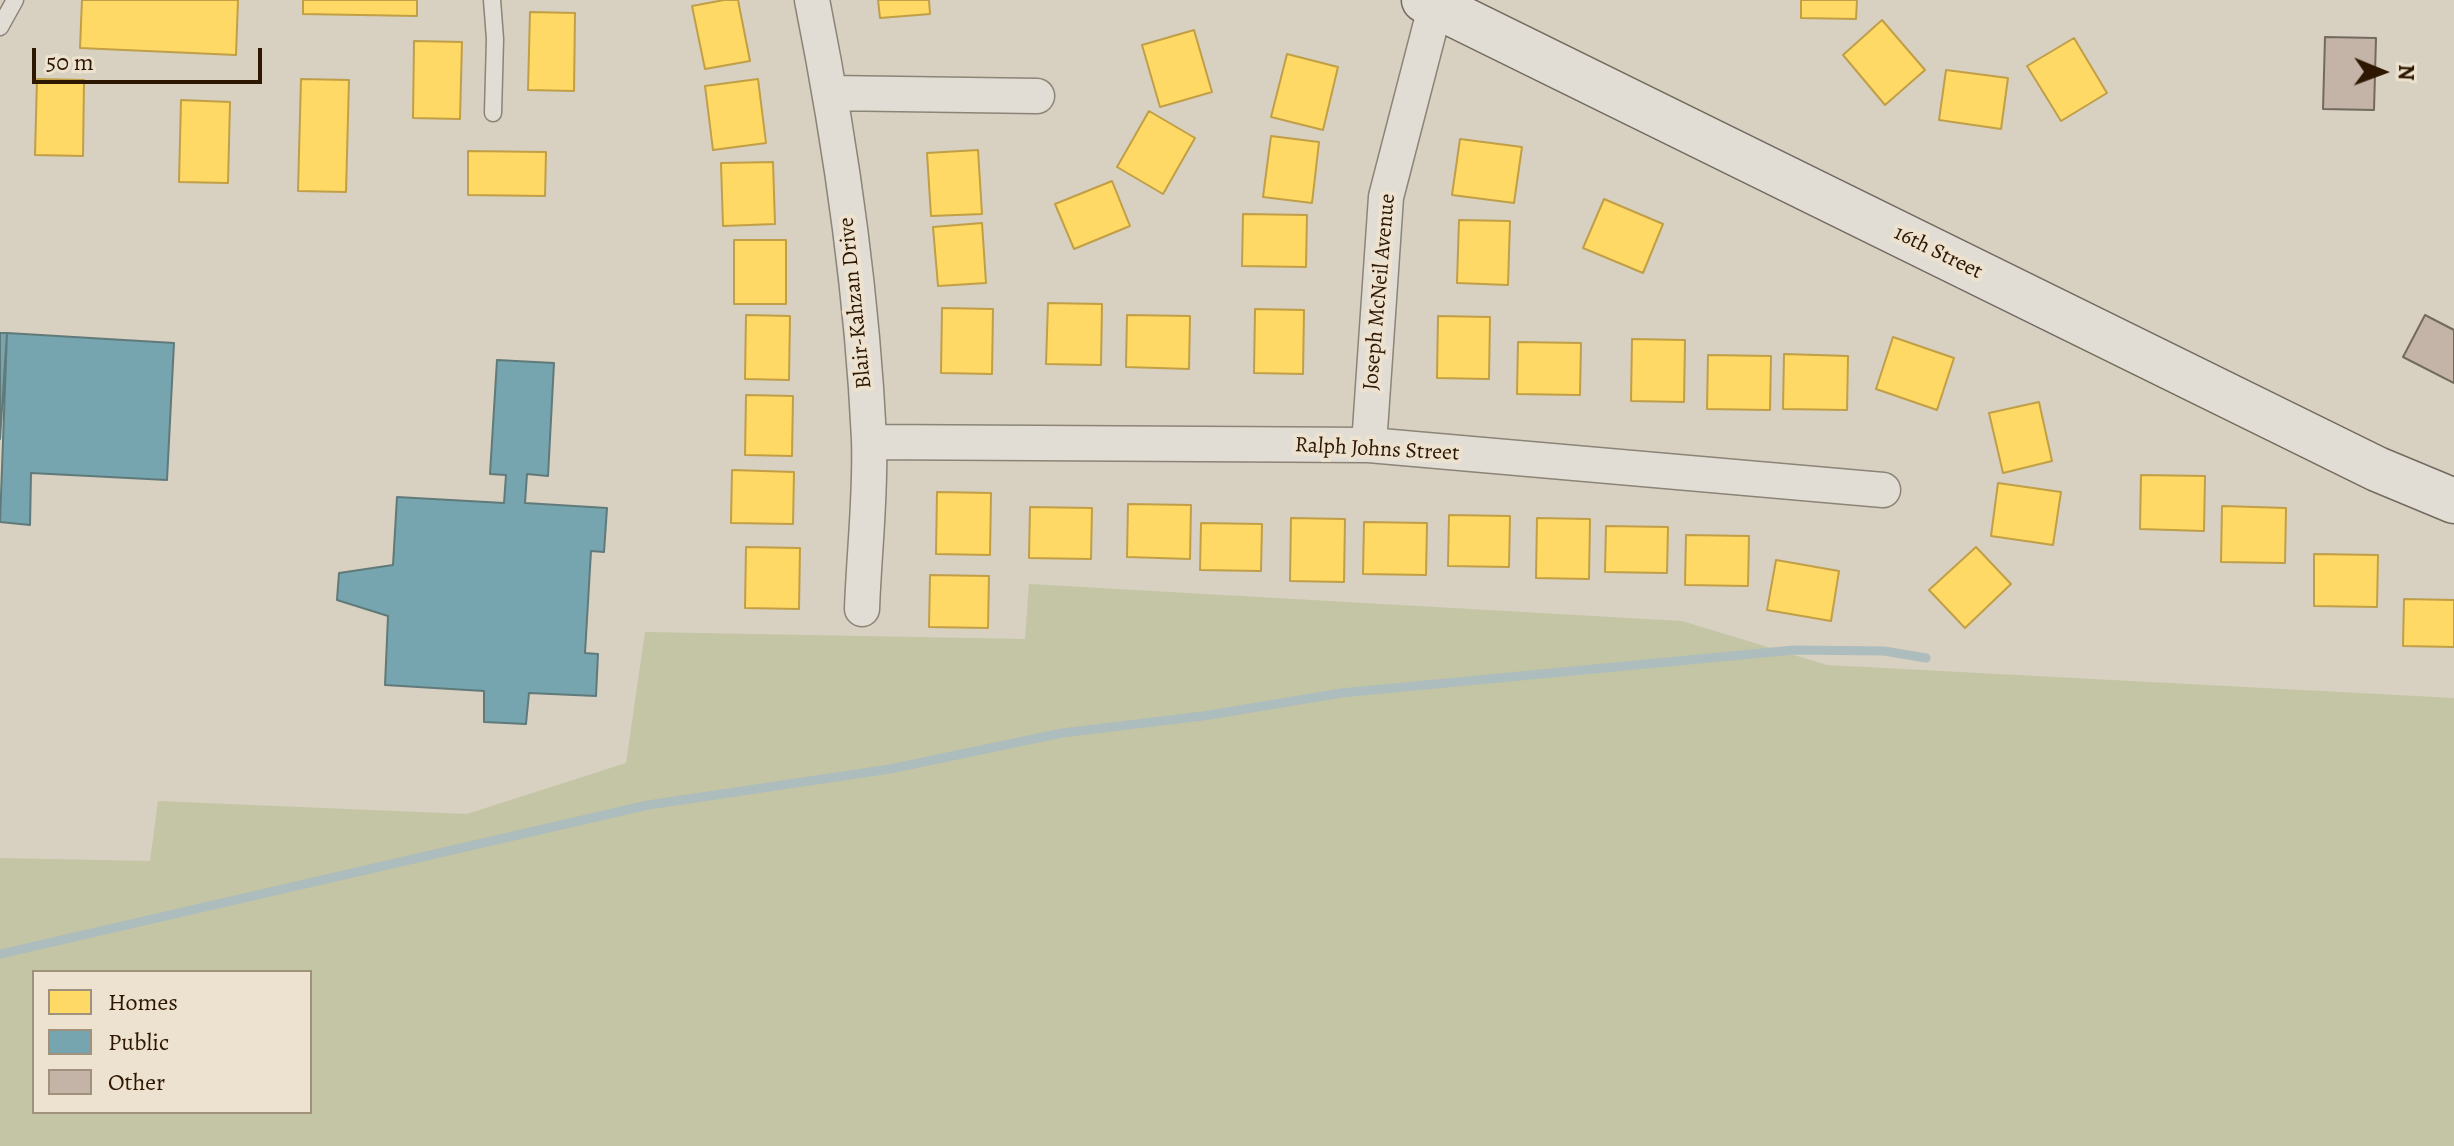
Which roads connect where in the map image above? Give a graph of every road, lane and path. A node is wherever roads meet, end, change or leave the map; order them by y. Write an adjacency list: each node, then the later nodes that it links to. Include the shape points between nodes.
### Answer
1 (15, 0): 5 (lane)
2 (492, 0): 8 (lane)
3 (812, 0): 6 (street, Blair-Kahzan Drive)
4 (1432, 2): 10 (street, Joseph McNeil Avenue, via 1386,197); 12 (street, 16th Street, via 2377,469)
5 (0, 27)
6 (830, 93): 7 (street); 9 (street, Blair-Kahzan Drive, via 854,258)
7 (1037, 96)
8 (493, 113)
9 (869, 442): 10 (street, Ralph Johns Street); 13 (street, Blair-Kahzan Drive)
10 (1369, 445): 11 (street, Ralph Johns Street)
11 (1883, 490)
12 (2454, 501)
13 (862, 609)

